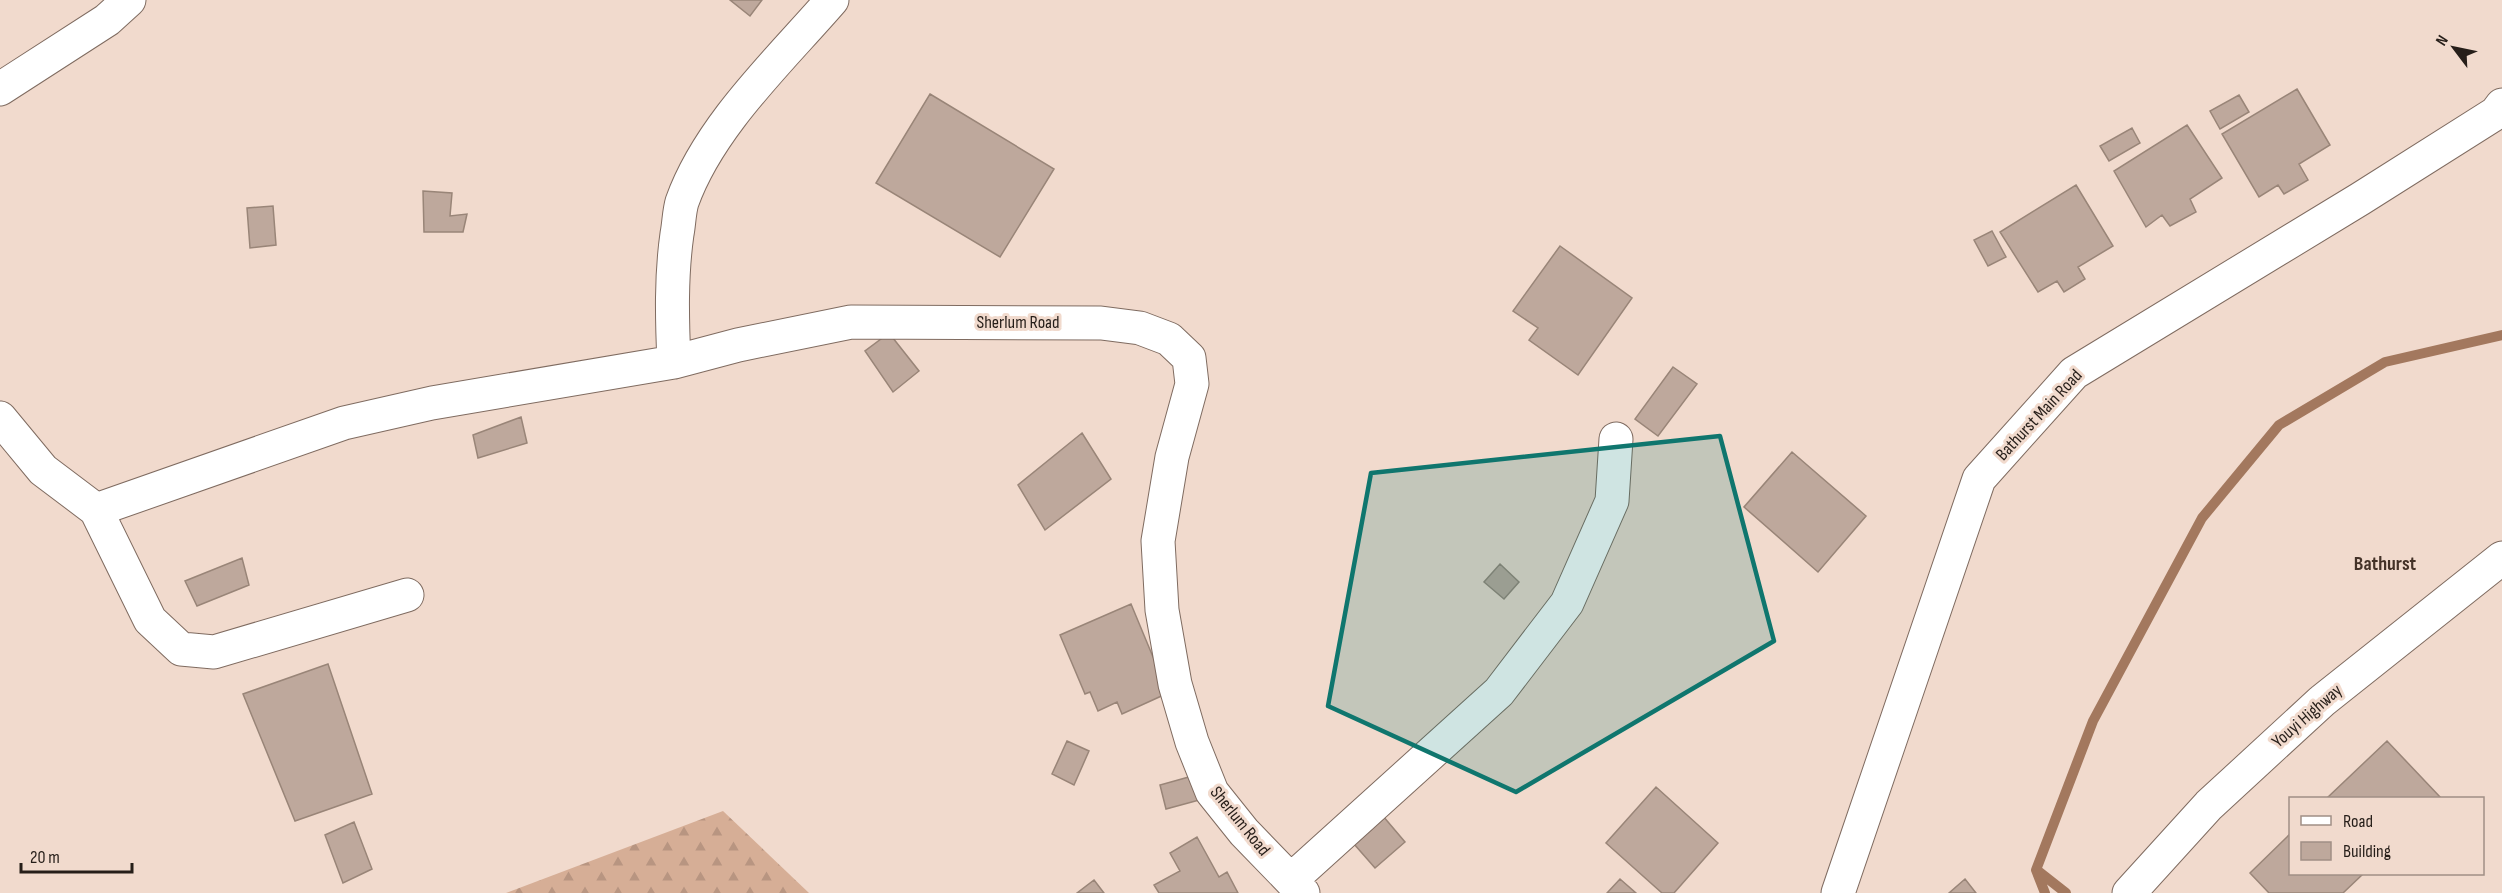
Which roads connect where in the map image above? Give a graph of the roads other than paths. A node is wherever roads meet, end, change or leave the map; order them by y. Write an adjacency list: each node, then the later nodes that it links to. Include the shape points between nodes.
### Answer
1 (129, 0): 3 (street, via 106,20)
2 (832, 0): 5 (street, via 731,116 702,158 681,204 672,308)
3 (0, 89)
4 (2502, 105): 12 (street, Bathurst Main Road, via 2496,113 2360,199 2074,373 1979,479)
5 (674, 362): 8 (street, Sherlum Road, via 432,403 344,423); 11 (street, Sherlum Road, via 851,322 1101,323 1140,328 1169,339 1189,358 1192,384 1172,457 1158,542 1162,610 1175,684 1212,792)
6 (0, 418): 8 (street, via 43,470)
7 (1616, 439): 11 (street, via 1612,501 1567,603 1499,692)
8 (96, 510): 10 (street, via 150,620 181,649 214,652)
9 (2502, 558): 13 (street, Youyi Highway, via 2322,701 2209,805)
10 (407, 595)
11 (1297, 887)
12 (1838, 893)
13 (2129, 893)

